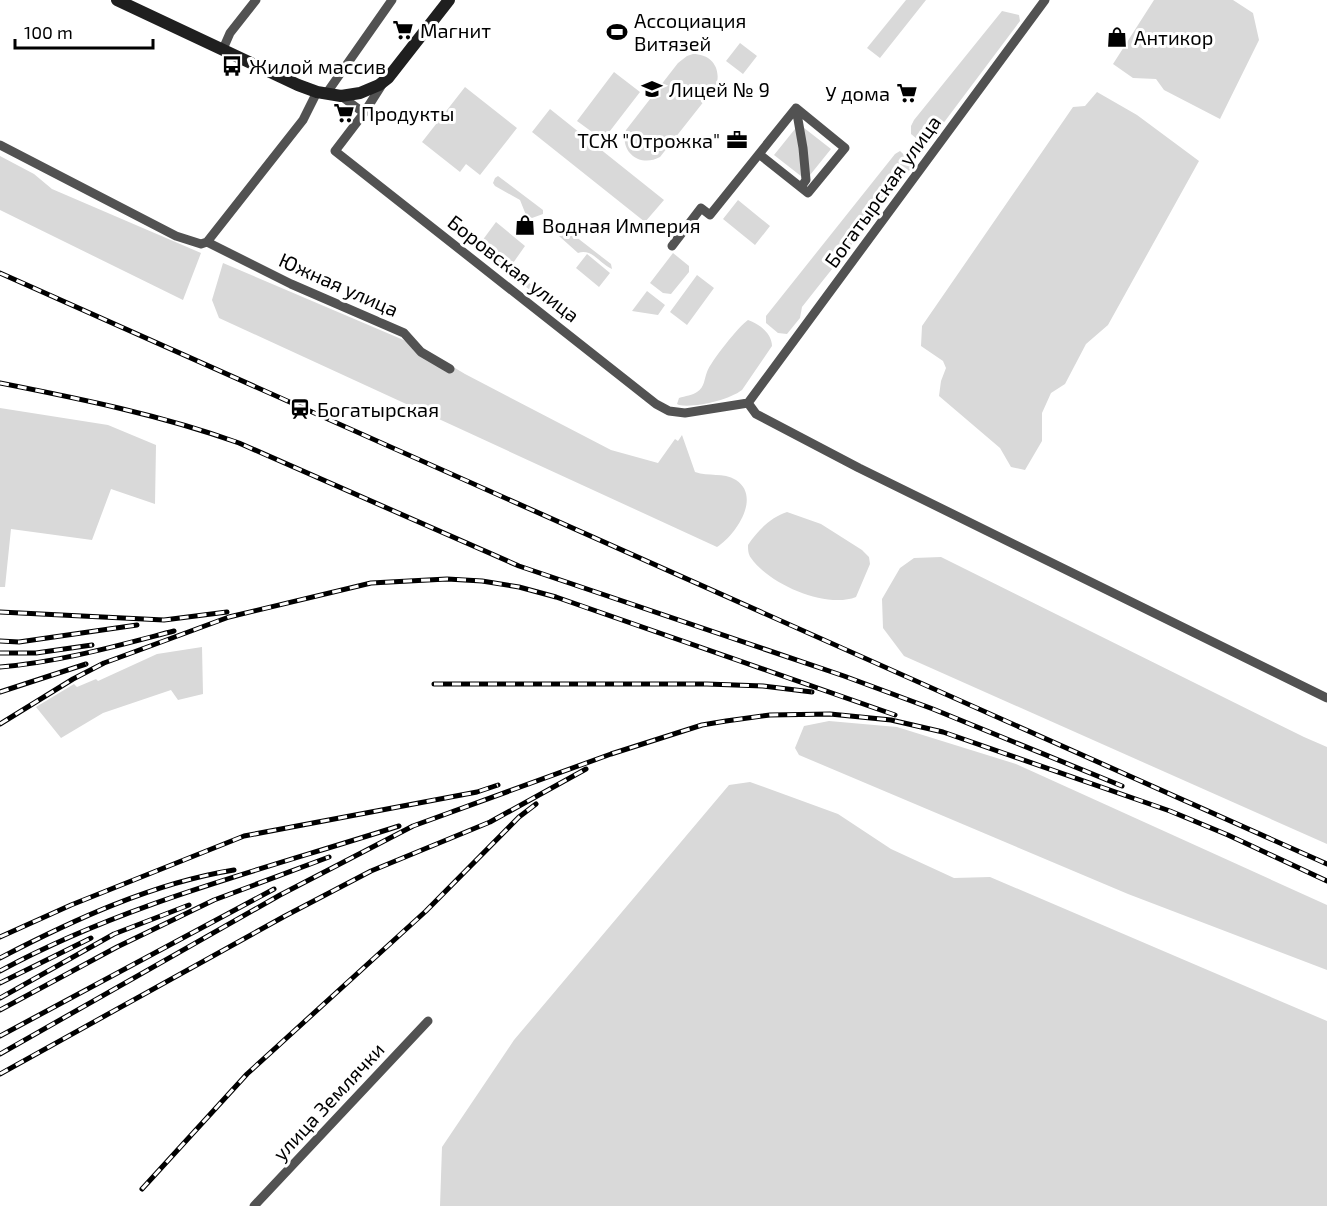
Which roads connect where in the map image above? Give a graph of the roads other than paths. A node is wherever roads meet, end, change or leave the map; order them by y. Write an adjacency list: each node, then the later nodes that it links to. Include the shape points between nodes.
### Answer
1 (117, 0): 6 (street)
2 (256, 0): 7 (street, via 230,33)
3 (392, 0): 9 (street)
4 (449, 0): 8 (street)
5 (1045, 0): 19 (street, Богатырская улица)
6 (132, 3): 7 (street)
7 (223, 49): 9 (street)
8 (385, 81): 10 (street, via 360,93); 12 (street)
9 (321, 93): 10 (street); 16 (street)
10 (341, 96): 12 (street)
11 (796, 108): 14 (street); 15 (street, via 804,148 806,180); 15 (street, via 844,148 808,193)
12 (364, 113): 19 (street, Боровская улица, via 335,151 656,404 685,413)
13 (0, 145): 16 (street, Южная улица, via 176,236)
14 (759, 154): 15 (street); 17 (street, via 710,215 701,207)
15 (801, 188)
16 (207, 243): 18 (street, Южная улица, via 404,333 421,352)
17 (672, 246)
18 (450, 369)
19 (747, 404): 20 (street, via 756,414 848,463)
20 (1327, 698)
21 (428, 1021): 22 (street, улица Землячки)
22 (254, 1206)

